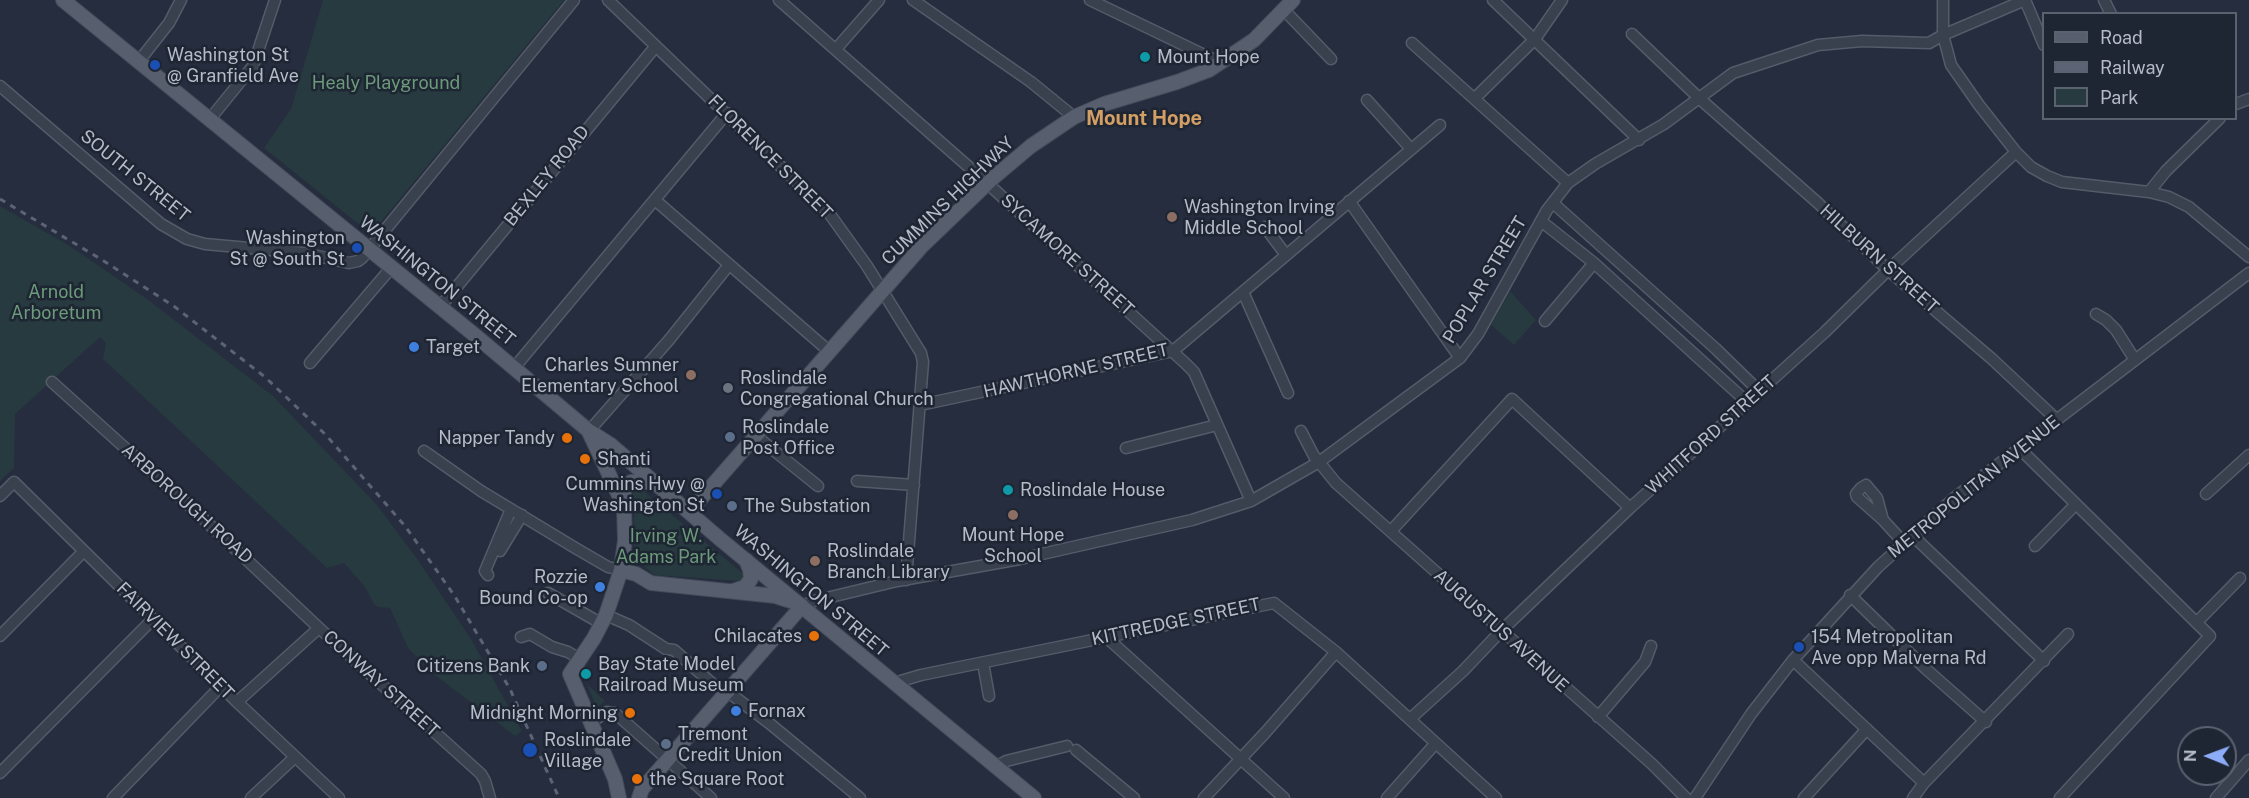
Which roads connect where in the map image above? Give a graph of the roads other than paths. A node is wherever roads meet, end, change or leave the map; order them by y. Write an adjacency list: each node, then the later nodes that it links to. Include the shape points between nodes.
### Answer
1 (64, 0): 23 (main road, WASHINGTON STREET)
2 (181, 0): 23 (street)
3 (275, 0): 31 (street, via 253,66)
4 (574, 0): 45 (street)
5 (608, 0): 20 (street, FLORENCE STREET)
6 (779, 0): 21 (street, SYCAMORE STREET)
7 (879, 0): 21 (street)
8 (913, 0): 30 (street, via 1031,82)
9 (1090, 0): 24 (street)
10 (1493, 0): 17 (street)
11 (1562, 0): 17 (street)
12 (1943, 0): 16 (street)
13 (2025, 0): 16 (street, POPLAR STREET); 18 (street)
14 (1289, 5): 22 (street); 24 (main road, CUMMINS HIGHWAY, via 1254,39)
15 (1632, 34): 27 (street, HILBURN STREET)
16 (1943, 34): 27 (street, POPLAR STREET, via 1929,43 1862,41 1818,45 1733,73); 36 (street, via 1957,75)
17 (1536, 39): 26 (street); 34 (street)
18 (2042, 42)
19 (1413, 43): 26 (street)
20 (656, 46): 29 (street, FLORENCE STREET); 55 (street, BEXLEY ROAD)
21 (836, 49): 37 (street, SYCAMORE STREET)
22 (1331, 59)
23 (139, 61): 31 (main road, WASHINGTON STREET)
24 (1221, 63): 30 (main road, CUMMINS HIGHWAY)
25 (0, 86): 45 (street, SOUTH STREET, via 161,224 187,239 304,253 349,263 358,261)
26 (1475, 98): 38 (street)
27 (1700, 99): 34 (street, POPLAR STREET); 51 (street, HILBURN STREET)
28 (1367, 100): 35 (street)
29 (727, 113): 40 (street); 53 (street, FLORENCE STREET, via 829,213)
30 (1074, 117): 37 (main road, CUMMINS HIGHWAY)
31 (210, 119): 45 (main road, WASHINGTON STREET)
32 (2218, 120): 39 (street)
33 (1440, 125): 35 (street, HAWTHORNE STREET)
34 (1639, 140): 38 (street, POPLAR STREET)
35 (1411, 149): 41 (street, HAWTHORNE STREET)
36 (2016, 152): 39 (street, via 2031,167 2062,182); 51 (street, WHITFORD STREET)
37 (987, 183): 53 (main road, CUMMINS HIGHWAY); 58 (street, SYCAMORE STREET)
38 (1568, 183): 42 (street, POPLAR STREET)
39 (2149, 192): 47 (street, via 2189,207)
40 (655, 200): 49 (street); 63 (street)
41 (1349, 201): 46 (street, HAWTHORNE STREET); 60 (street)
42 (1553, 203): 43 (street, POPLAR STREET); 65 (street)
43 (1541, 221): 48 (street); 60 (street, POPLAR STREET, via 1478,334)
44 (1265, 227): 46 (street)
45 (369, 249): 50 (main road, WASHINGTON STREET)
46 (1286, 255): 54 (street, HAWTHORNE STREET)
47 (2249, 257)
48 (1594, 263): 57 (street); 67 (street)
49 (729, 265): 59 (street); 72 (street)
50 (391, 268): 55 (main road, WASHINGTON STREET); 62 (street)
51 (1888, 270): 65 (street, WHITFORD STREET); 69 (street, HILBURN STREET)
52 (2249, 273): 61 (street, METROPOLITAN AVENUE)
53 (882, 291): 59 (main road, CUMMINS HIGHWAY); 68 (street, FLORENCE STREET, via 921,353)
54 (1243, 292): 58 (street, HAWTHORNE STREET); 66 (street)
55 (440, 307): 63 (main road, WASHINGTON STREET)
56 (2096, 314): 61 (street, via 2116,330)
57 (1545, 321)
58 (1173, 351): 68 (street, HAWTHORNE STREET); 70 (street, SYCAMORE STREET, via 1194,372)
59 (830, 352): 73 (main road, CUMMINS HIGHWAY)
60 (1460, 358): 78 (street, POPLAR STREET)
61 (2135, 360): 69 (street, METROPOLITAN AVENUE)
62 (310, 363)
63 (514, 368): 72 (main road, WASHINGTON STREET)
64 (52, 382): 108 (street, ARBOROUGH ROAD)
65 (1759, 391): 67 (street, WHITFORD STREET)
66 (1288, 393)
67 (1747, 402): 88 (street, WHITFORD STREET)
68 (920, 405): 81 (street, FLORENCE STREET)
69 (2056, 419): 75 (street, METROPOLITAN AVENUE)
70 (1217, 425): 74 (street); 85 (street, SYCAMORE STREET)
71 (1301, 430): 78 (street, AUGUSTUS AVENUE)
72 (589, 431): 80 (main road, WASHINGTON STREET); 87 (main road)
73 (756, 435): 82 (street); 90 (main road, CUMMINS HIGHWAY)
74 (1126, 448)
75 (2019, 448): 86 (street); 94 (street, METROPOLITAN AVENUE)
76 (424, 451): 89 (street)
77 (2249, 455): 83 (street)
78 (1319, 462): 85 (street, POPLAR STREET); 93 (street, AUGUSTUS AVENUE, via 1336,483)
79 (857, 481): 81 (street)
80 (655, 482): 87 (main road, via 631,482 624,491); 90 (main road, WASHINGTON STREET)
81 (914, 485): 100 (street, FLORENCE STREET)
82 (818, 486)
83 (2206, 495)
84 (0, 496): 96 (street, FAIRVIEW STREET, via 14,482)
85 (1251, 501): 100 (street, POPLAR STREET, via 1193,520)
86 (2076, 504): 95 (street); 107 (street)
87 (624, 506): 98 (main road)
88 (1630, 508): 93 (street, via 1512,399); 109 (street, WHITFORD STREET)
89 (512, 509): 91 (street); 91 (street, via 485,571 488,574)
90 (689, 512): 97 (main road, WASHINGTON STREET)
91 (522, 515): 98 (street, via 608,567)
92 (1883, 520): 94 (street)
93 (1391, 531): 109 (street, AUGUSTUS AVENUE)
94 (1908, 539): 103 (street, METROPOLITAN AVENUE); 118 (street)
95 (2036, 546)
96 (84, 551): 105 (street, FAIRVIEW STREET); 111 (street)
97 (746, 560): 101 (main road, via 751,579 745,587); 104 (main road, WASHINGTON STREET)
98 (621, 570): 101 (main road, via 651,583); 106 (main road)
99 (2240, 578): 107 (street)
100 (906, 580): 104 (street, POPLAR STREET)
101 (731, 591): 104 (main road, via 775,596)
102 (548, 593): 106 (street)
103 (1850, 595): 117 (street, METROPOLITAN AVENUE); 128 (street)
104 (802, 606): 120 (main road, WASHINGTON STREET); 122 (main road)
105 (153, 619): 121 (street, FAIRVIEW STREET); 136 (street)
106 (604, 619): 116 (main road); 122 (street, via 629,625 666,649 674,650 716,687)
107 (2197, 622): 157 (street, via 2210,636)
108 (320, 628): 124 (street, CONWAY STREET); 140 (street, CONWAY STREET, via 481,774)
109 (1501, 631): 125 (street, AUGUSTUS AVENUE); 126 (street, WHITFORD STREET)
110 (2068, 634): 118 (street)
111 (0, 636)
112 (1105, 636): 115 (street, KITTREDGE STREET, via 1274,603); 119 (street, KITTREDGE STREET); 132 (street)
113 (521, 637): 116 (street, via 530,634)
114 (1651, 646): 125 (street, via 1645,662)
115 (1336, 652): 126 (street, KITTREDGE STREET); 132 (street)
116 (579, 659): 127 (main road, via 570,674)
117 (1793, 660): 129 (street); 154 (street, METROPOLITAN AVENUE)
118 (2044, 661): 128 (street)
119 (983, 663): 120 (street, KITTREDGE STREET); 123 (street)
120 (894, 683): 135 (main road, WASHINGTON STREET)
121 (221, 686): 124 (street, FAIRVIEW STREET); 142 (street)
122 (727, 691): 134 (main road); 147 (street)
123 (989, 696)
124 (237, 702): 131 (street, FAIRVIEW STREET)
125 (1598, 717): 153 (street, AUGUSTUS AVENUE)
126 (1410, 719): 130 (street, KITTREDGE STREET)
127 (591, 722): 134 (street, via 606,712 615,713); 137 (main road)
128 (1986, 722): 138 (street)
129 (1867, 729): 138 (street); 155 (street)
130 (1435, 744): 141 (street, KITTREDGE STREET); 152 (street)
131 (294, 758): 143 (street); 144 (street, FAIRVIEW STREET)
132 (1240, 758): 150 (street); 151 (street)
133 (2249, 760): 158 (street)
134 (669, 761): 139 (main road); 146 (street)
135 (996, 767): 148 (main road, WASHINGTON STREET); 149 (street, via 1006,761 1072,748)
136 (0, 773)
137 (615, 779): 139 (main road, via 623,789); 145 (main road)
138 (1924, 783): 156 (street)
139 (640, 794)
140 (487, 797)
141 (1494, 797)
142 (113, 798)
143 (251, 798)
144 (339, 798)
145 (619, 798)
146 (711, 798)
147 (860, 798)
148 (1034, 798)
149 (1134, 798)
150 (1204, 798)
151 (1284, 798)
152 (1387, 798)
153 (1686, 798)
154 (1695, 798)
155 (1803, 798)
156 (1913, 798)
157 (2060, 798)
158 (2216, 798)

